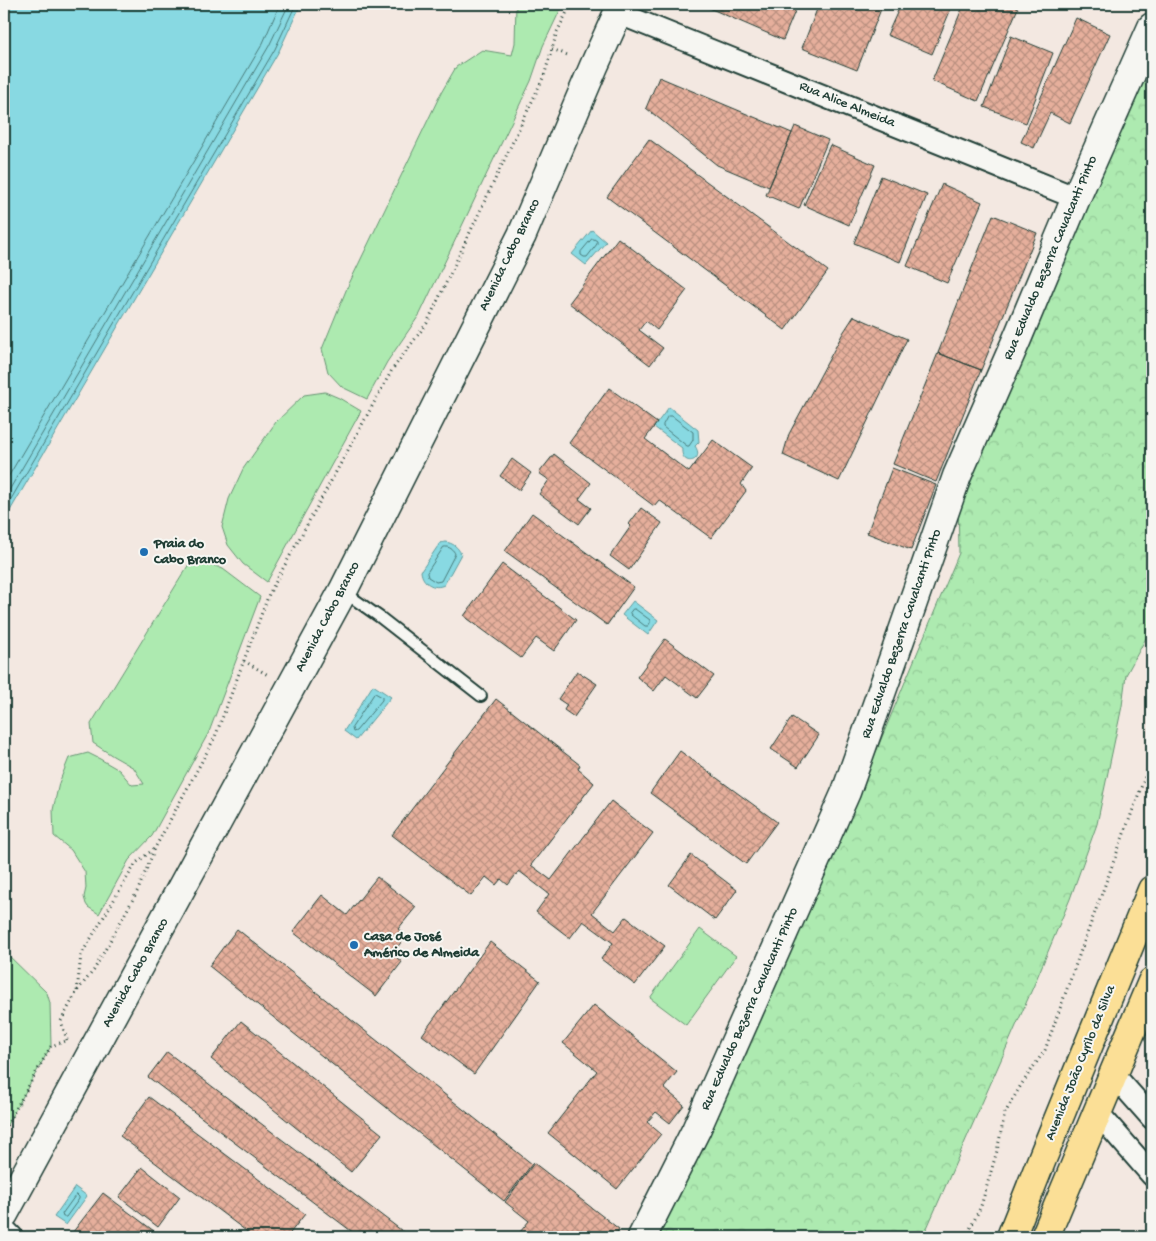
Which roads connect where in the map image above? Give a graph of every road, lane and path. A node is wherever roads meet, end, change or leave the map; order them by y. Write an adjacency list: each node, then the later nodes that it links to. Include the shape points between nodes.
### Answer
1 (571, 4): 8 (path, via 557,32 544,76 427,323 392,370 269,594 215,737)
2 (620, 8): 4 (street, Rua Alice Almeida); 5 (main road, Avenida Cabo Branco, via 522,235)
3 (1152, 27): 4 (main road, Rua Edvaldo Bezerra Cavalcanti Pinto)
4 (1076, 198): 20 (main road, Rua Edvaldo Bezerra Cavalcanti Pinto, via 957,476 846,792 696,1130)
5 (343, 591): 6 (lane); 17 (main road, Avenida Cabo Branco)
6 (481, 696)
7 (1152, 758): 21 (path, via 1045,1050 1005,1113 981,1206)
8 (155, 848): 8 (path, via 136,863 81,955 77,991 94,970 138,890)
9 (1152, 890): 22 (main road, Avenida João Cyrilo da Silva)
10 (1152, 982): 12 (main road)
11 (51, 1046): 15 (path)
12 (1114, 1076): 13 (main road); 14 (street)
13 (1098, 1112): 16 (street); 23 (main road)
14 (1152, 1118)
15 (4, 1130)
16 (1152, 1175)
17 (4, 1214)
18 (4, 1228): 19 (street)
19 (12, 1237)
20 (642, 1237)
21 (966, 1237)
22 (1011, 1237)
23 (1045, 1237)

